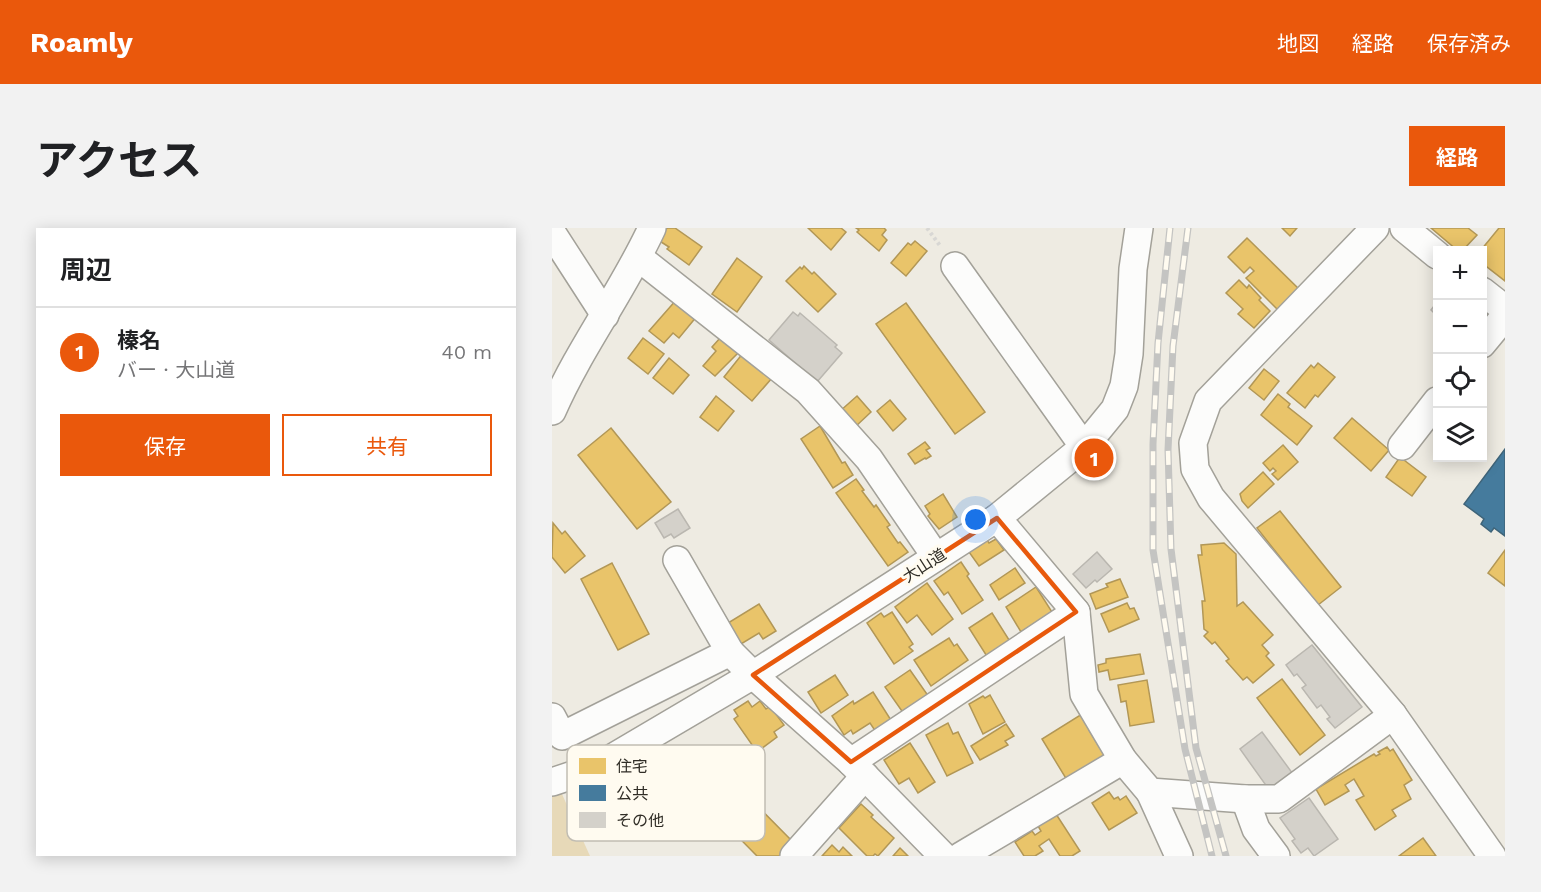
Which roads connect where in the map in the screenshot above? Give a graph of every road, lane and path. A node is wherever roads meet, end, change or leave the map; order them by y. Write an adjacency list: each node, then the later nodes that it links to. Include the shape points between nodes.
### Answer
1 (652, 228): 8 (street)
2 (927, 228): 9 (path)
3 (1139, 228): 18 (street, 大山道, via 1124,386 1115,409)
4 (1375, 228): 25 (street, via 1208,401 1192,442 1195,469 1211,498)
5 (1404, 228): 7 (street)
6 (552, 232): 12 (street)
7 (1433, 252)
8 (639, 257): 12 (street); 20 (street, via 808,391 869,459)
9 (948, 257): 18 (street)
10 (1487, 295): 11 (street)
11 (1505, 309)
12 (605, 315): 16 (street)
13 (1505, 316): 14 (street)
14 (1487, 338)
15 (1433, 405): 17 (street)
16 (552, 411)
17 (1402, 446)
18 (1084, 447): 19 (street, 大山道)
19 (997, 518): 20 (street, 大山道); 22 (street)
20 (936, 557): 24 (street, 大山道)
21 (677, 560): 23 (street)
22 (1076, 612): 28 (street, via 1084,694); 29 (street)
23 (730, 652): 24 (street); 26 (street, via 562,736)
24 (753, 675): 27 (street, 大山道); 29 (street)
25 (1393, 715): 33 (street, via 1279,799); 39 (street)
26 (552, 717)
27 (634, 745)
28 (1123, 760): 32 (street); 36 (street)
29 (858, 769): 34 (street); 35 (street)
30 (567, 778): 31 (street, 大山道)
31 (552, 783)
32 (1150, 792): 33 (street); 37 (street)
33 (1245, 799): 38 (street, via 1256,830)
34 (794, 856)
35 (943, 856)
36 (961, 856)
37 (1179, 856)
38 (1276, 856)
39 (1492, 856)

